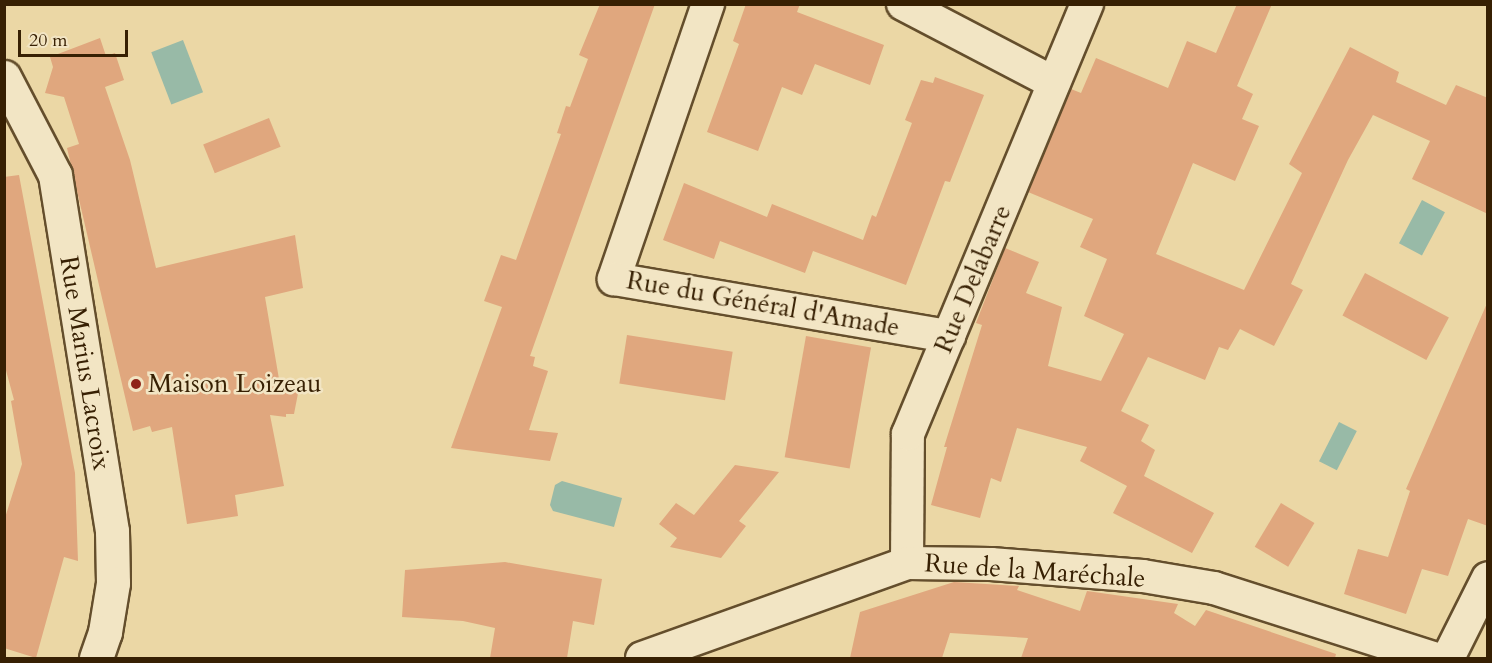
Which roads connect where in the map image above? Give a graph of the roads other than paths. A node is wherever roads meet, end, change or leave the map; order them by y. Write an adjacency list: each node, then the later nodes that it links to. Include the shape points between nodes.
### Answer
1 (708, 4): 6 (street, Rue du Général d'Amade, via 614,279)
2 (903, 4): 5 (street)
3 (1087, 4): 5 (street, Rue Delabarre)
4 (4, 77): 9 (main road, Rue Marius Lacroix, via 55,176 112,531 113,583 105,632)
5 (1054, 83): 6 (street, Rue Delabarre)
6 (949, 336): 7 (street, Rue Delabarre, via 908,434)
7 (907, 563): 10 (street, Rue de la Maréchale); 11 (street, Rue de la Maréchale, via 991,564 1120,574 1214,588)
8 (1488, 578): 12 (street)
9 (96, 658)
10 (642, 658)
11 (1433, 658)
12 (1449, 658)

